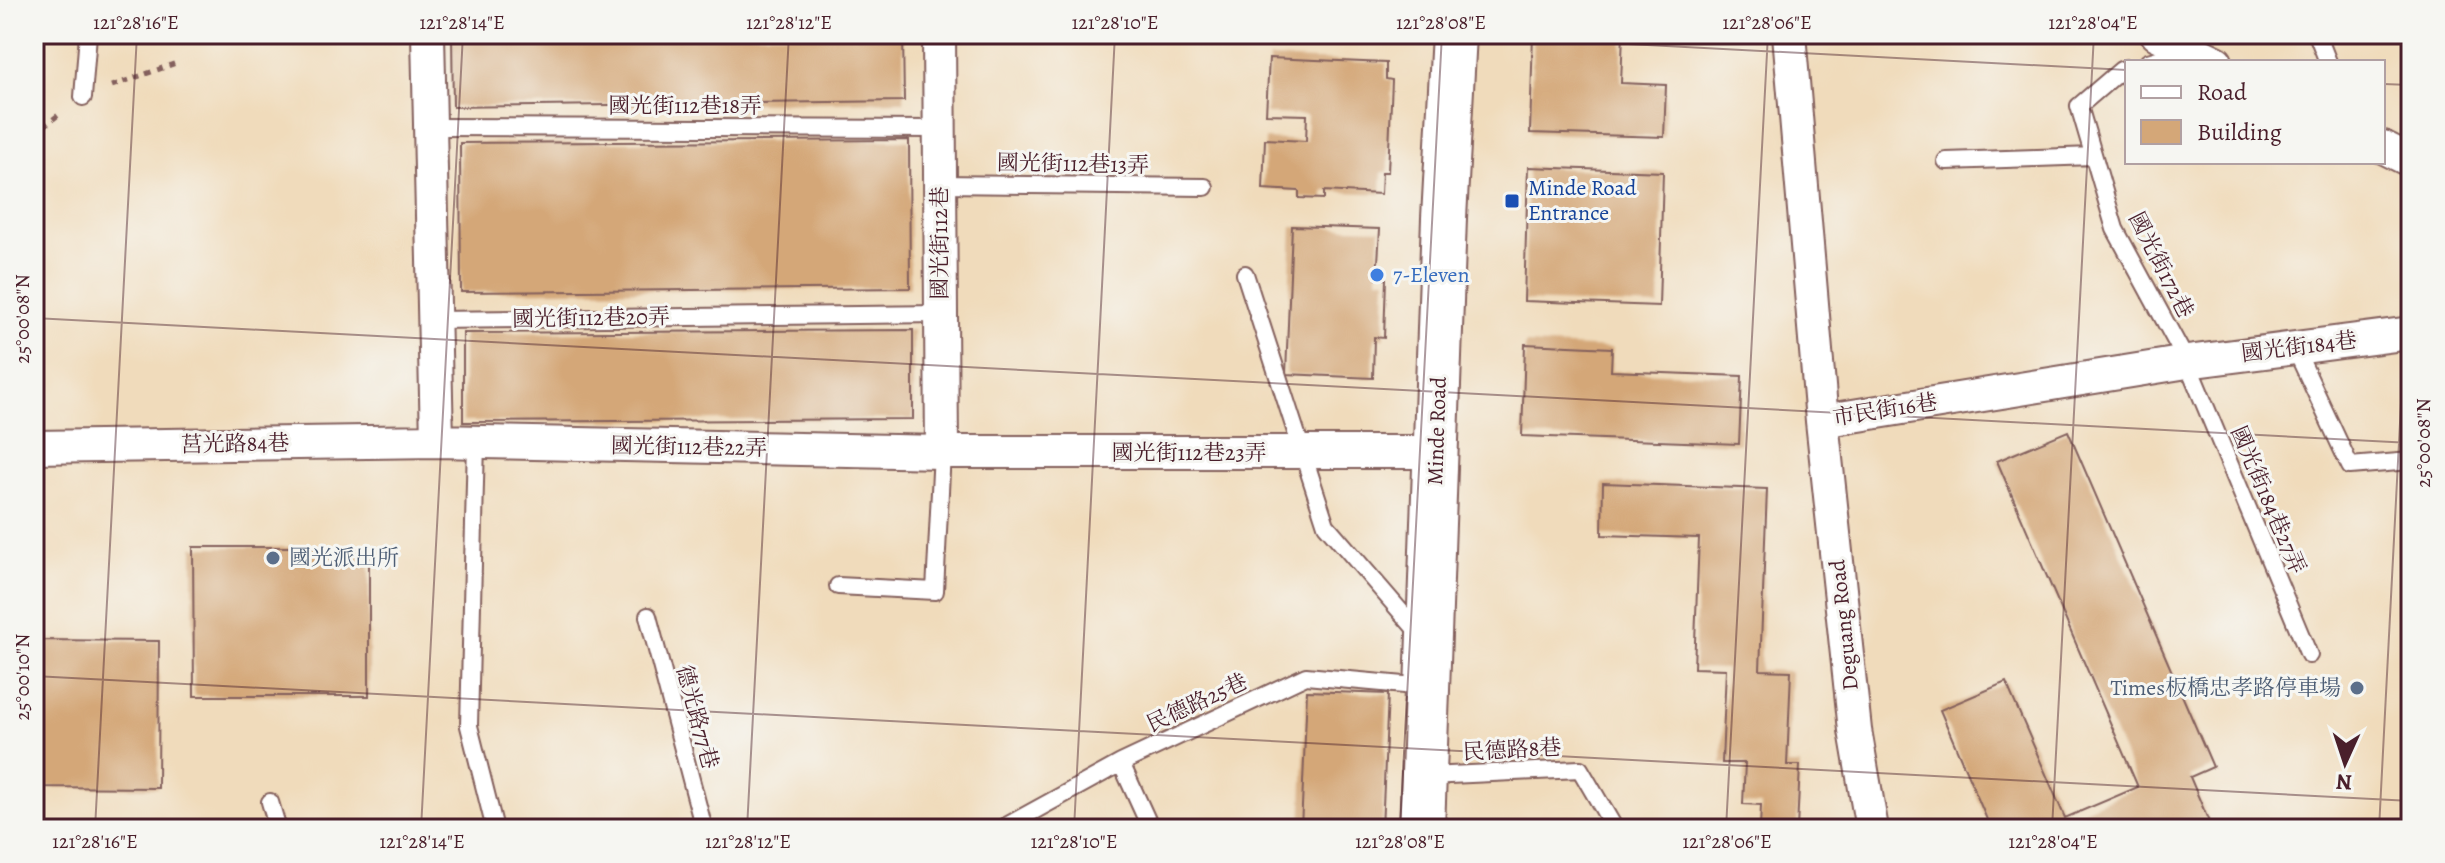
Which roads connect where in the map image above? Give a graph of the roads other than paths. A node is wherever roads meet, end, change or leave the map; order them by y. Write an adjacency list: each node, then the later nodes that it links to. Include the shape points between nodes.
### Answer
1 (88, 34): 12 (lane)
2 (428, 34): 13 (street)
3 (939, 34): 14 (street, 國光街112巷)
4 (1454, 34): 32 (street, Minde Road)
5 (1789, 34): 27 (street, 市民街16巷)
6 (2157, 34): 8 (street)
7 (2317, 34): 10 (lane)
8 (2203, 56): 9 (lane)
9 (2166, 60)
10 (2327, 60)
11 (2125, 69): 16 (lane, 國光街172巷, via 2079,106)
12 (83, 97)
13 (429, 127): 14 (lane, 國光街112巷18弄); 23 (street)
14 (940, 129): 19 (street, 國光街112巷)
15 (2385, 148): 18 (street)
16 (2093, 156): 17 (lane); 26 (lane, 國光街172巷, via 2115,229)
17 (1946, 161)
18 (2411, 161)
19 (940, 184): 20 (lane, 國光街112巷13弄); 22 (street, 國光街112巷)
20 (1205, 187)
21 (1245, 274): 33 (lane)
22 (941, 314): 23 (lane, 國光街112巷20弄); 31 (street, 國光街112巷)
23 (434, 320): 28 (street)
24 (2411, 333): 25 (street, 國光街184巷)
25 (2295, 348): 26 (street, 國光街184巷); 34 (lane, via 2350,466)
26 (2187, 362): 27 (street, 市民街16巷); 38 (lane, 國光街184巷27弄)
27 (1822, 421): 50 (street, Deguang Road, via 1855,730)
28 (437, 441): 29 (street, 國光街112巷22弄); 30 (street, 莒光路84巷)
29 (476, 442): 31 (street, 國光街112巷22弄); 44 (lane, via 469,726)
30 (34, 447)
31 (942, 452): 33 (street, 國光街112巷23弄); 35 (lane, via 935,591)
32 (1437, 452): 33 (street, 國光街112巷23弄); 37 (street, Minde Road)
33 (1301, 454): 37 (lane, via 1326,525)
34 (2411, 461)
35 (838, 586)
36 (648, 616): 45 (lane, 德光路77巷)
37 (1429, 645): 39 (street, Minde Road)
38 (2309, 655)
39 (1427, 687): 40 (lane, 民德路25巷, via 1306,676); 41 (street, Minde Road)
40 (1121, 763): 46 (lane, 民德路25巷); 47 (lane)
41 (1424, 776): 48 (street, Minde Road); 49 (lane, 民德路8巷, via 1580,769)
42 (270, 802): 43 (lane)
43 (278, 829)
44 (495, 829)
45 (704, 829)
46 (1001, 829)
47 (1151, 829)
48 (1422, 829)
49 (1615, 829)
50 (1872, 829)

